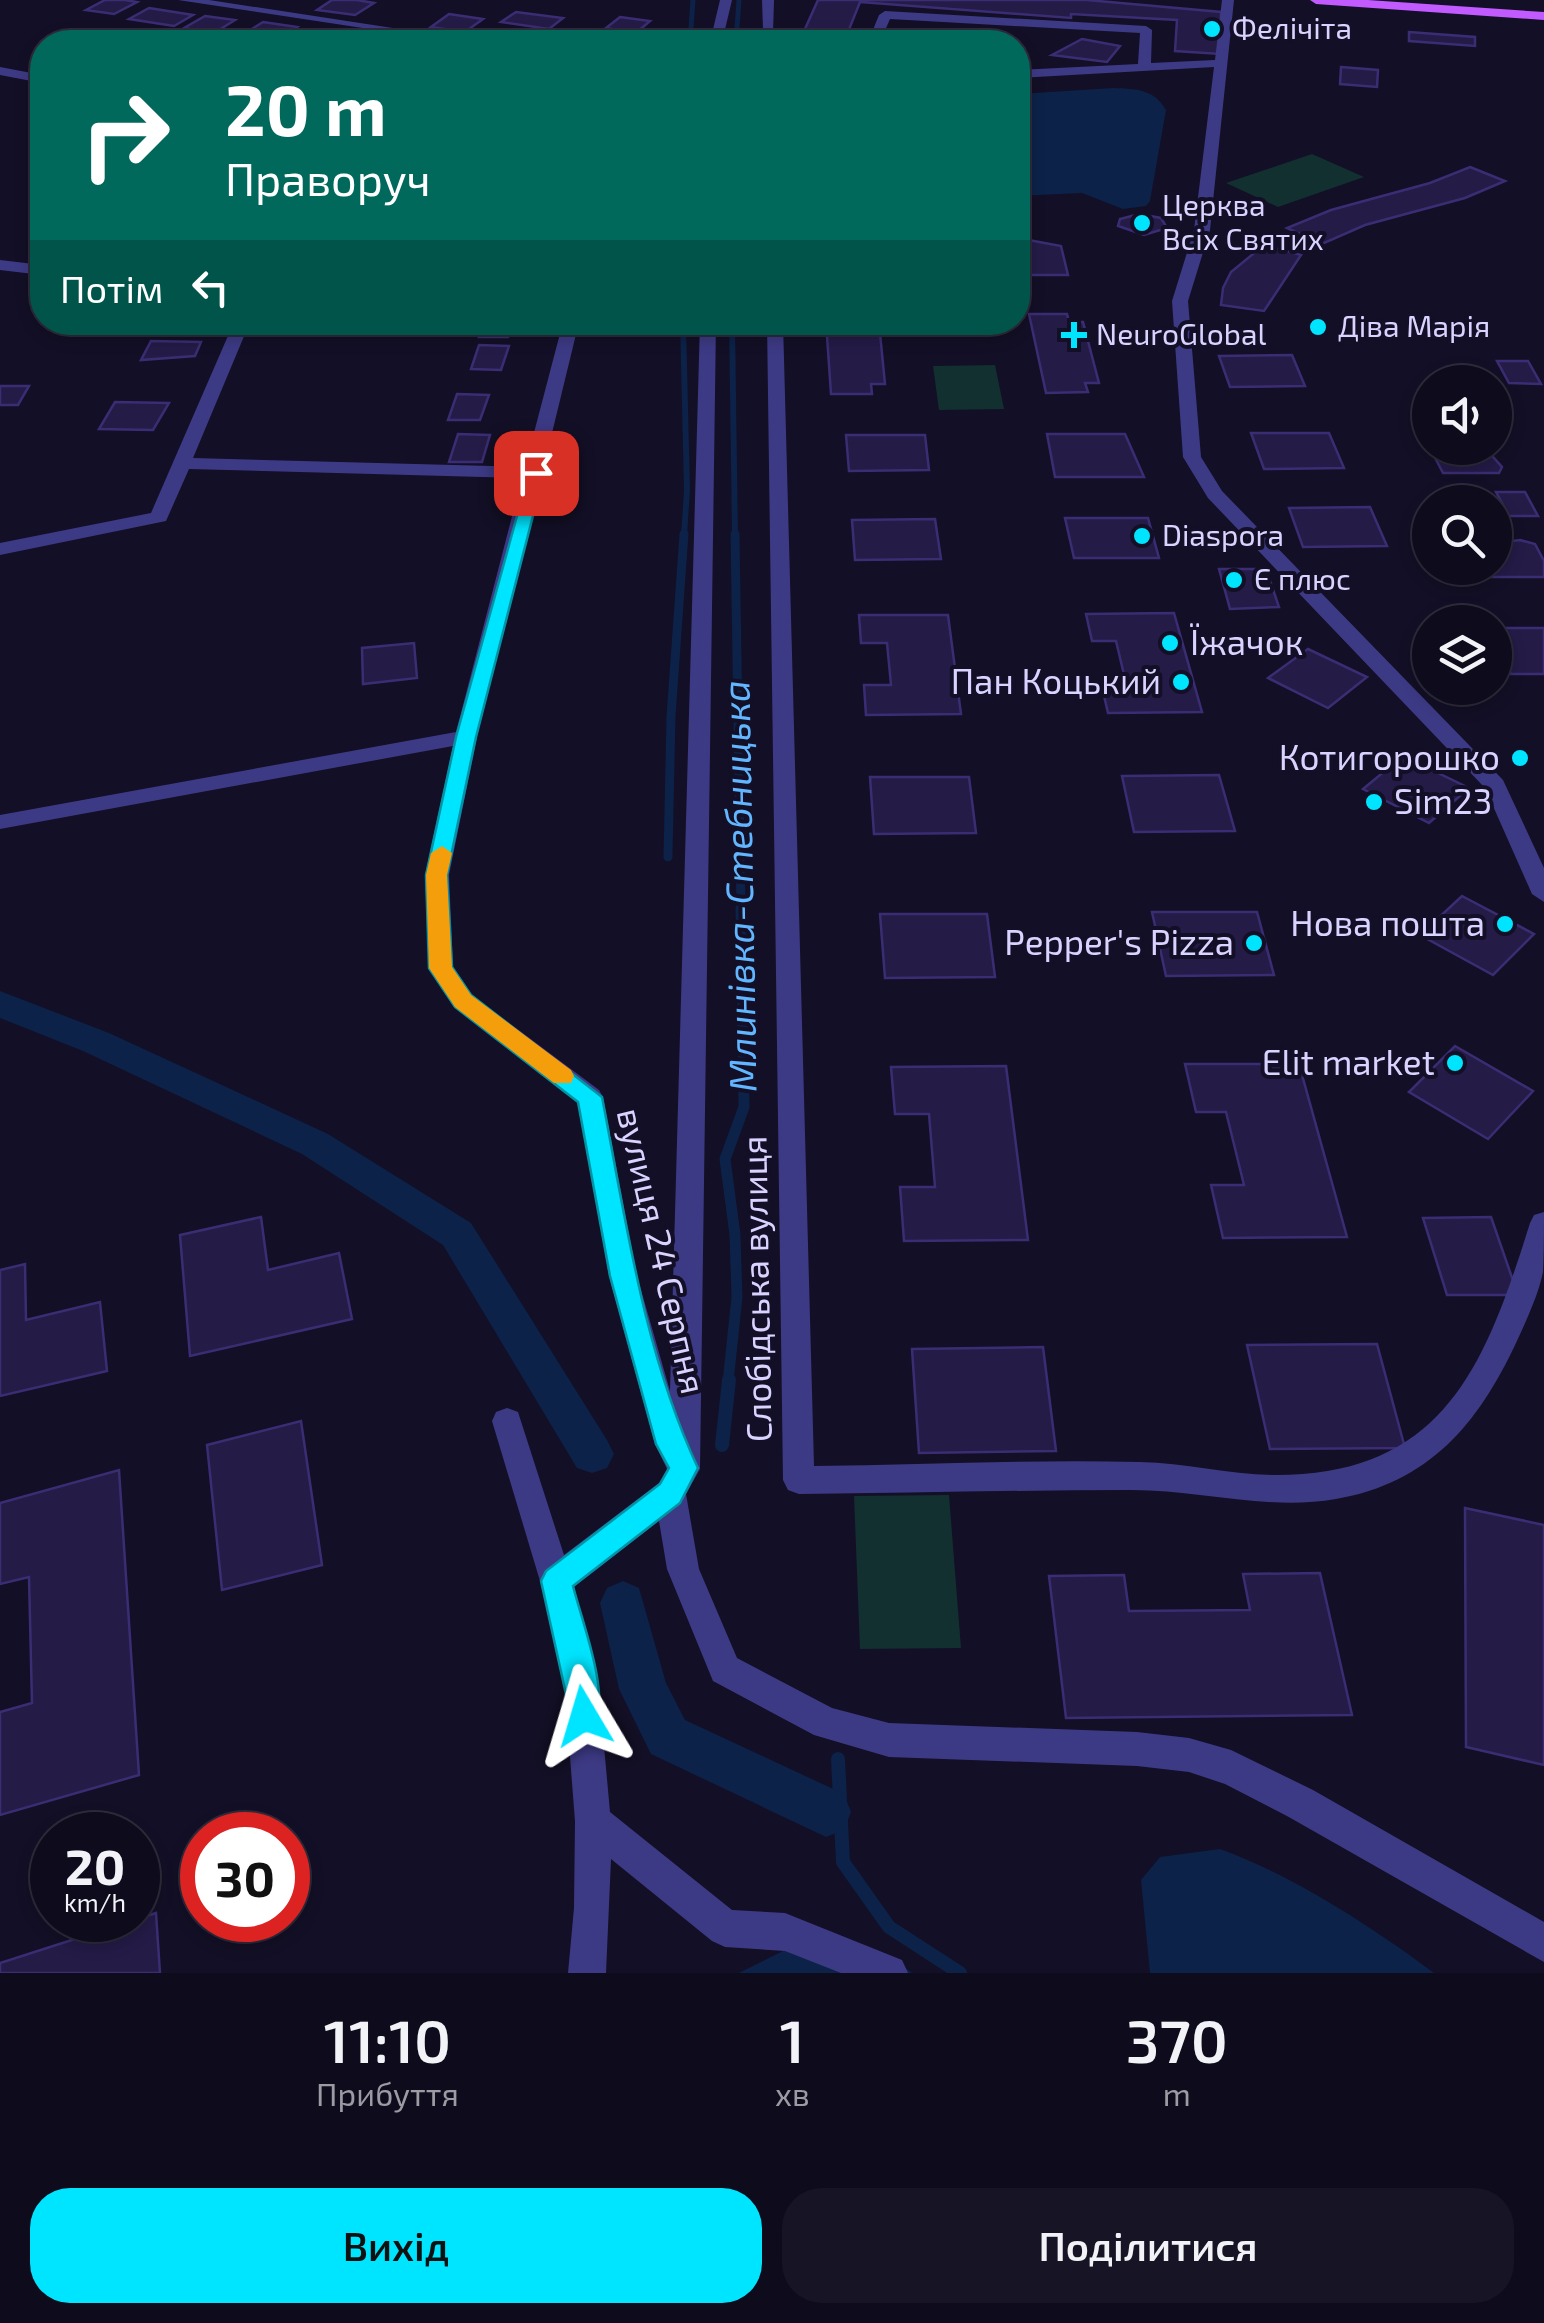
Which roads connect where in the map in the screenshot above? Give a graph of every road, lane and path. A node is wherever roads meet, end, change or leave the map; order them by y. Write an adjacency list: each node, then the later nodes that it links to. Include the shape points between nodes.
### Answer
1 (184, 0): 8 (street)
2 (726, 0): 9 (street)
3 (768, 0): 7 (street)
4 (1228, 0): 11 (street)
5 (1316, 0): 6 (main road)
6 (1544, 16)
7 (769, 29)
8 (394, 30)
9 (719, 30)
10 (879, 30): 12 (street, via 885,15 1146,30)
11 (1222, 63): 12 (street); 27 (street, via 1202,230 1180,302 1192,456 1215,494 1495,785)
12 (1144, 67): 14 (street)
13 (0, 71): 15 (street)
14 (1030, 73)
15 (30, 76)
16 (0, 265): 17 (street)
17 (30, 269)
18 (236, 335): 22 (street)
19 (568, 335): 23 (street, вулиця 24 Серпня)
20 (708, 335): 30 (street)
21 (775, 335): 28 (street, Слобідська вулиця, via 799,1480 1144,1476 1278,1489 1369,1475 1409,1458 1468,1408 1503,1345)
22 (182, 463): 23 (street); 24 (street, via 158,517)
23 (536, 473): 25 (street, вулиця 24 Серпня)
24 (0, 548)
25 (466, 737): 26 (street); 30 (street, вулиця 24 Серпня, via 437,875 441,968 463,1001 590,1097 623,1276)
26 (0, 822)
27 (1544, 894)
28 (1544, 1223)
29 (507, 1421): 31 (street)
30 (677, 1481): 31 (street); 33 (street, вулиця 24 Серпня, via 683,1569 725,1668 826,1723 889,1740 1138,1749 1231,1768)
31 (556, 1581): 32 (street, via 582,1680)
32 (593, 1820): 34 (street); 35 (street, via 725,1928 785,1932)
33 (1544, 1943)
34 (587, 1973)
35 (889, 1973)

